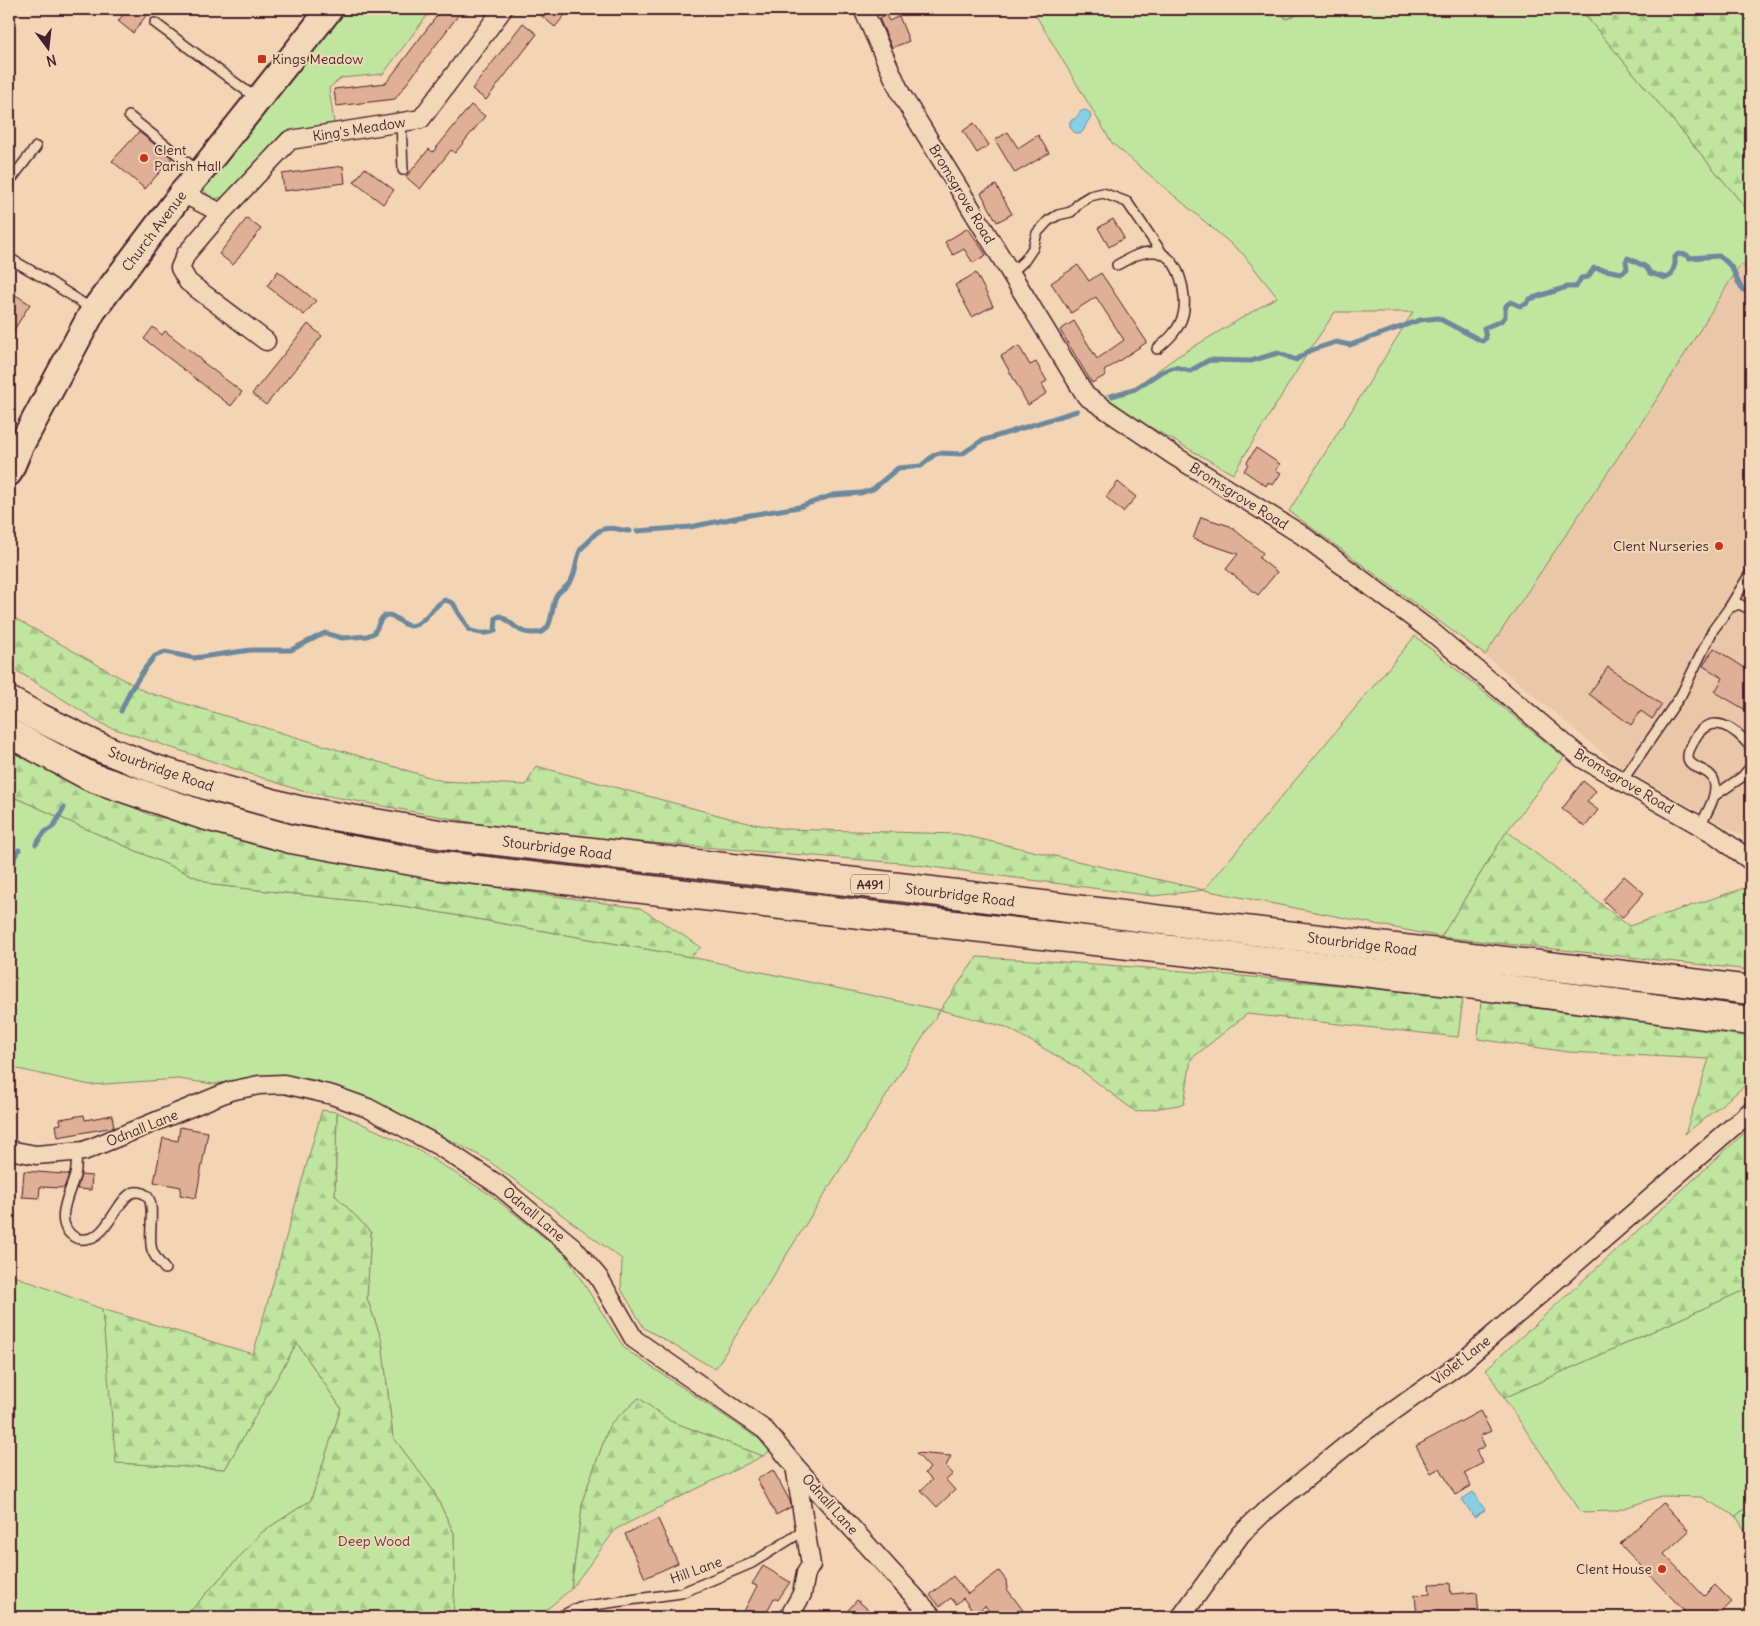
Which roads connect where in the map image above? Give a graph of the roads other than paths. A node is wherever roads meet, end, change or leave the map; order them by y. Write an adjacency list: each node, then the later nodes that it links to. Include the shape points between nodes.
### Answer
1 (330, 9): 5 (street, Church Avenue)
2 (503, 9): 7 (street, King's Meadow, via 421,119)
3 (863, 9): 17 (street, Bromsgrove Road, via 901,94)
4 (155, 23): 5 (lane)
5 (259, 99): 10 (street, Church Avenue)
6 (129, 116): 10 (lane)
7 (401, 122): 9 (lane); 13 (street, King's Meadow, via 290,140)
8 (36, 147): 11 (lane)
9 (403, 170)
10 (200, 172): 12 (street, Church Avenue)
11 (9, 182)
12 (182, 193): 13 (street); 18 (street, Church Avenue)
13 (221, 213): 19 (street, King's Meadow, via 186,254 180,268 188,282)
14 (1162, 253): 16 (lane, via 1152,251); 17 (lane, via 1127,202 1103,193 1090,196 1071,212 1048,221 1038,233 1025,260); 20 (lane, via 1172,261 1179,274 1184,299 1183,315 1168,339)
15 (9, 258): 18 (lane)
16 (1116, 265)
17 (1011, 273): 29 (street, Bromsgrove Road, via 1086,396 1173,455 1302,535 1432,632 1583,759)
18 (93, 310): 21 (street, Church Avenue)
19 (266, 341)
20 (1156, 348)
21 (9, 473)
22 (1751, 572): 23 (lane)
23 (1729, 608): 24 (lane, via 1739,604); 29 (lane, via 1713,630 1681,695)
24 (1751, 610)
25 (9, 701): 33 (highway, Stourbridge Road / A491, via 99,747 206,785 298,810 445,835)
26 (9, 733): 34 (highway, Stourbridge Road / A491, via 92,777 203,815 292,839 434,865 1476,985)
27 (1751, 748): 30 (lane, via 1735,733 1716,723 1706,726 1696,736 1688,759 1708,772 1714,781)
28 (1751, 766): 30 (lane, via 1742,777)
29 (1622, 781): 31 (street, Bromsgrove Road)
30 (1714, 796): 31 (lane)
31 (1700, 826): 32 (street, Bromsgrove Road)
32 (1751, 860)
33 (1751, 990)
34 (1751, 1021)
35 (1751, 1111): 44 (street, Violet Lane, via 1462,1362 1353,1440 1263,1513 1241,1534)
36 (9, 1150): 37 (street, Odnall Lane, via 36,1155)
37 (77, 1152): 38 (lane, via 75,1172 63,1209 69,1232 81,1239 95,1236 111,1220 124,1197 131,1192 147,1195 152,1210 149,1236 152,1250); 39 (street, Odnall Lane, via 112,1141 230,1090 259,1085 284,1084 332,1095 368,1108 439,1146 498,1184 566,1241 599,1278 634,1339 765,1430)
38 (165, 1269)
39 (794, 1466): 40 (street); 43 (street, Odnall Lane)
40 (806, 1530): 41 (lane, Hill Lane, via 752,1563 681,1593 579,1607); 42 (street, via 811,1565 802,1594)
41 (559, 1617)
42 (789, 1617)
43 (933, 1617)
44 (1182, 1617)

